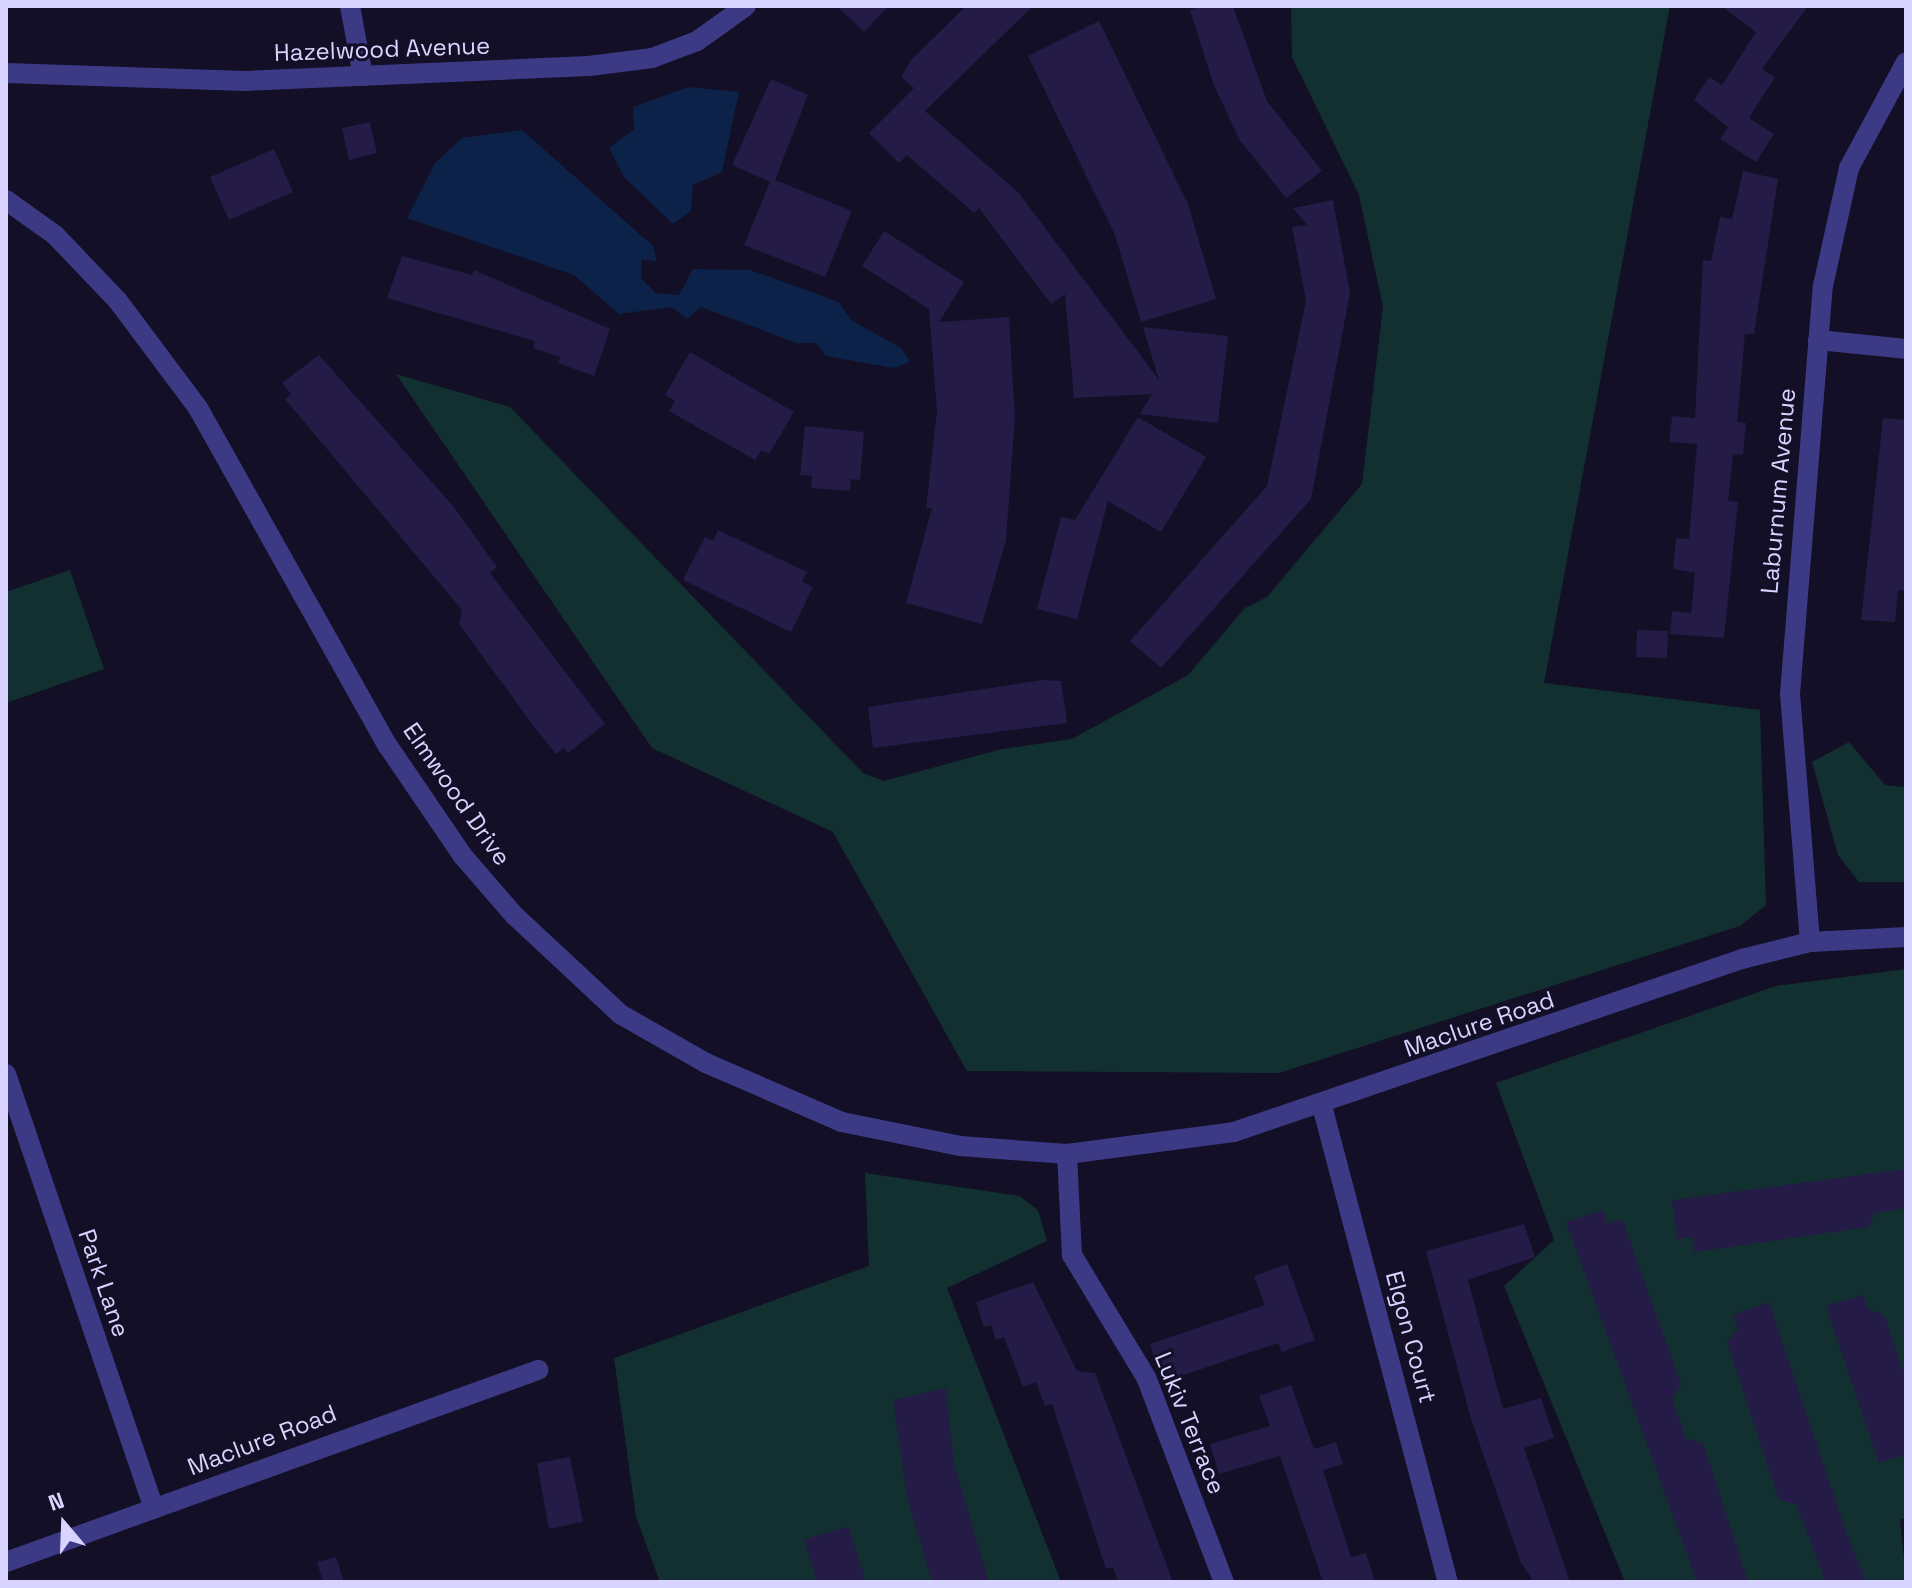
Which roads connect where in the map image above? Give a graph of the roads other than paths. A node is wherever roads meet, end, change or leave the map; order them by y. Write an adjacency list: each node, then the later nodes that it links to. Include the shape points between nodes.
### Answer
1 (350, 6): 5 (street)
2 (746, 6): 5 (street, Hazelwood Avenue, via 697,41 652,58)
3 (1906, 62): 7 (street, Laburnum Avenue, via 1849,168 1831,233)
4 (6, 73): 5 (street, Hazelwood Avenue, via 245,81)
5 (363, 76)
6 (6, 200): 13 (street, Elmwood Drive, via 55,235 118,301 198,408 388,746 462,855 574,978 620,1014 706,1063 842,1122 945,1144)
7 (1818, 340): 8 (street); 10 (street, Laburnum Avenue, via 1790,694)
8 (1906, 349)
9 (1906, 937): 10 (street, Maclure Road)
10 (1810, 942): 12 (street, Maclure Road)
11 (6, 1074): 15 (street, Park Lane)
12 (1322, 1106): 13 (street, Maclure Road, via 1234,1132); 18 (street, Elgon Court)
13 (1067, 1154): 17 (street, Lukiv Terrace, via 1072,1255 1146,1377)
14 (538, 1370): 15 (street, Maclure Road)
15 (154, 1509): 16 (street, Maclure Road)
16 (6, 1562)
17 (1224, 1582)
18 (1448, 1582)

